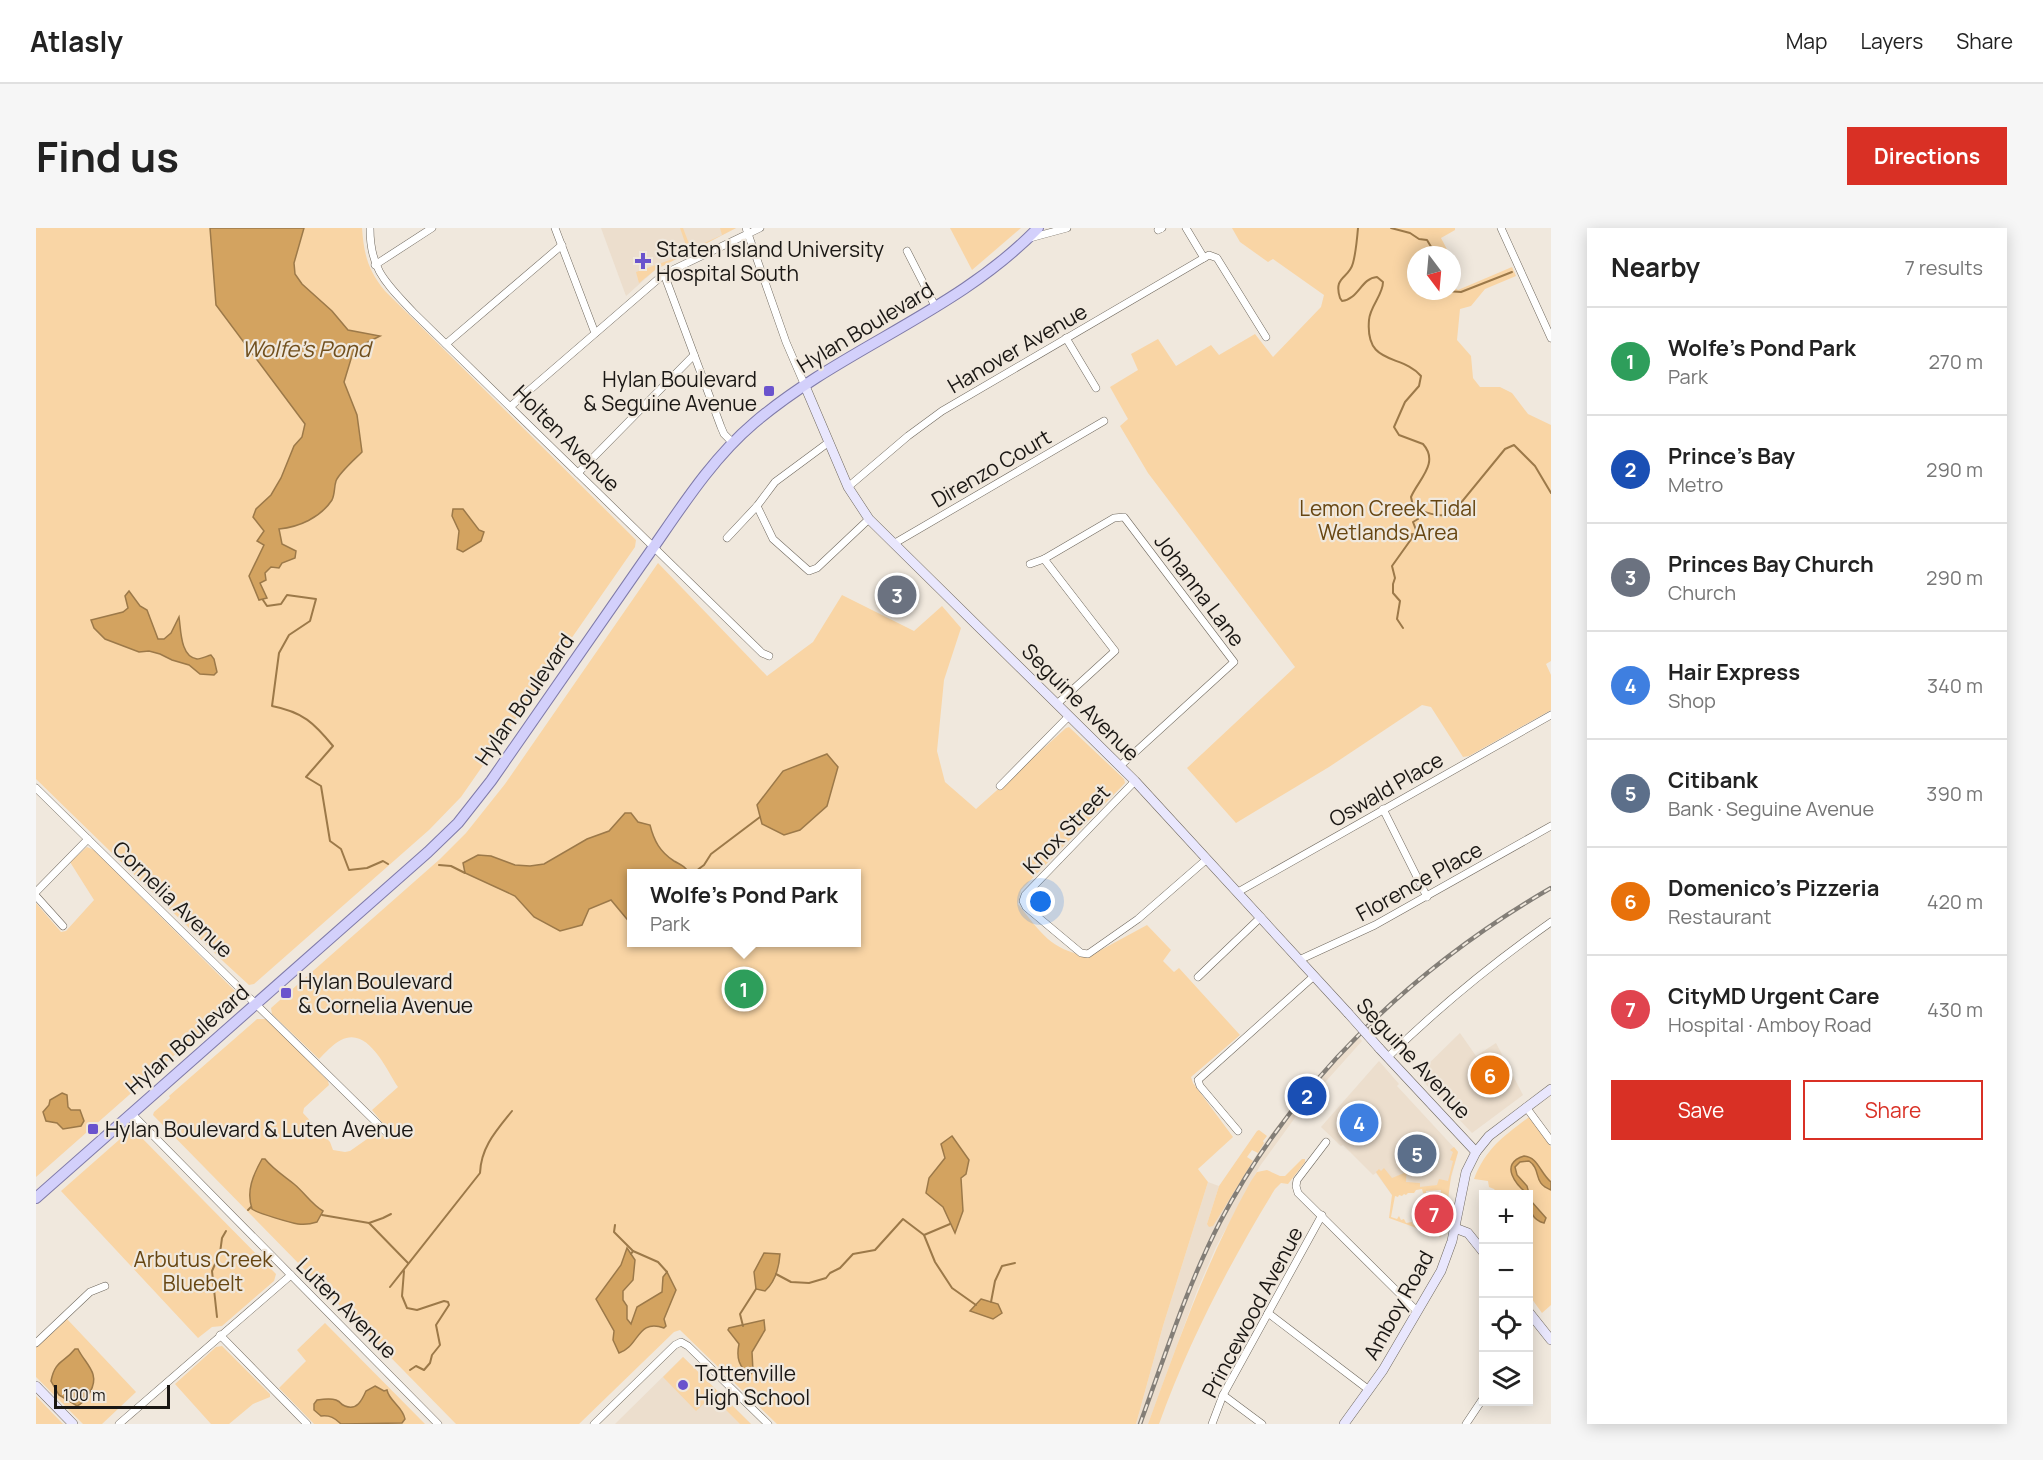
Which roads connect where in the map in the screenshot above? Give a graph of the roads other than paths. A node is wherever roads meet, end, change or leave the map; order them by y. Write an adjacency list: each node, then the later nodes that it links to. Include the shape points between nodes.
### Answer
1 (369, 228): 14 (street, Holten Avenue, via 369,247)
2 (432, 228): 14 (street)
3 (555, 228): 11 (street)
4 (760, 228): 9 (street)
5 (1038, 228): 10 (main road, Hylan Boulevard)
6 (1067, 228): 10 (street)
7 (1186, 228): 13 (street)
8 (1501, 228): 17 (street)
9 (746, 231): 15 (street); 24 (street, Seguine Avenue)
10 (1028, 238): 16 (main road, Hylan Boulevard, via 988,273)
11 (562, 245): 18 (street); 22 (street)
12 (907, 252): 16 (street)
13 (1204, 258): 19 (street, Hanover Avenue, via 1217,258); 20 (street, Hanover Avenue)
14 (375, 265): 22 (street, Holten Avenue, via 386,283)
15 (664, 274): 18 (street); 23 (street)
16 (936, 308): 24 (main road, Hylan Boulevard)
17 (1548, 324): 21 (street)
18 (595, 333): 26 (street)
19 (1266, 337)
20 (1066, 338): 25 (street); 31 (street, Hanover Avenue, via 942,411)
21 (1551, 338)
22 (446, 344): 26 (street, Holten Avenue)
23 (694, 355): 29 (street, via 722,430); 30 (street)
24 (805, 386): 28 (street, Seguine Avenue); 29 (main road, Hylan Boulevard, via 772,408)
25 (1096, 388)
26 (511, 406): 30 (street, Holten Avenue)
27 (1104, 421): 35 (street, Direnzo Court)
28 (829, 442): 31 (street, Seguine Avenue); 32 (street, via 775,482)
29 (733, 443): 36 (main road, Hylan Boulevard)
30 (578, 473): 36 (street, Holten Avenue)
31 (848, 488): 33 (street, Seguine Avenue)
32 (757, 506): 33 (street, via 773,539 809,571); 34 (street)
33 (869, 519): 35 (street, Seguine Avenue)
34 (727, 538)
35 (894, 543): 40 (street, Seguine Avenue)
36 (654, 546): 39 (street, Holten Avenue); 61 (main road, Hylan Boulevard, via 458,823)
37 (1044, 559): 38 (street, Johanna Lane); 40 (street, via 1115,651); 43 (street, Johanna Lane, via 1114,518 1124,518 1234,662)
38 (1030, 564)
39 (769, 656)
40 (1057, 704): 42 (street, Seguine Avenue)
41 (1551, 715): 47 (street, Oswald Place)
42 (1069, 716): 43 (street, Seguine Avenue); 45 (street)
43 (1120, 766): 44 (street, Seguine Avenue)
44 (1135, 781): 50 (street, Seguine Avenue); 50 (street, Knox Street, via 1025,895 1026,908 1081,953 1088,954 1138,919)
45 (1000, 786)
46 (36, 788): 49 (street, Cornelia Avenue)
47 (1383, 809): 52 (street, Oswald Place); 54 (street)
48 (1551, 826): 54 (street, Florence Place)
49 (88, 838): 51 (street); 61 (street, Cornelia Avenue)
50 (1207, 859): 52 (street, Seguine Avenue)
51 (36, 892)
52 (1238, 892): 55 (street, Seguine Avenue)
53 (36, 897): 57 (street)
54 (1427, 897): 58 (street, Florence Place)
55 (1261, 918): 58 (street, Seguine Avenue); 60 (street)
56 (1551, 922): 62 (street, via 1474,979)
57 (63, 926)
58 (1299, 960): 59 (street, Seguine Avenue)
59 (1314, 976): 62 (street, Seguine Avenue, bridge); 66 (street, via 1198,1080)
60 (1198, 977)
61 (256, 1003): 65 (main road, Hylan Boulevard); 67 (street, Cornelia Avenue)
62 (1388, 1057): 70 (street, Seguine Avenue)
63 (1551, 1089): 64 (street, Amboy Road)
64 (1526, 1107): 69 (street); 70 (street, Amboy Road, via 1489,1136)
65 (131, 1113): 71 (main road, Hylan Boulevard); 75 (street, Luten Avenue)
66 (1239, 1131)
67 (388, 1134)
68 (1326, 1142): 72 (street, via 1296,1186 1298,1193)
69 (1551, 1142)
70 (1476, 1152): 73 (street, Amboy Road, via 1466,1172)
71 (36, 1198)
72 (1322, 1215): 77 (street); 78 (street, Princewood Avenue)
73 (1455, 1228): 74 (street, via 1468,1233); 77 (street, Amboy Road, via 1441,1271)
74 (1479, 1247)
75 (291, 1275): 80 (street); 90 (street, Luten Avenue)
76 (105, 1286): 82 (street, via 90,1292)
77 (1417, 1311): 84 (street, Amboy Road)
78 (1268, 1313): 84 (street); 85 (street, Princewood Avenue)
79 (1533, 1319): 81 (street)
80 (220, 1335): 88 (street); 89 (street)
81 (1551, 1340)
82 (36, 1343)
83 (36, 1386): 87 (street)
84 (1369, 1390): 95 (street, Amboy Road)
85 (1223, 1395): 93 (street, Princewood Avenue); 94 (street)
86 (1479, 1404): 96 (street)
87 (74, 1424)
88 (119, 1424)
89 (307, 1424)
90 (438, 1424)
91 (594, 1424): 92 (street, via 681,1342)
92 (768, 1424)
93 (1212, 1424)
94 (1262, 1424)
95 (1344, 1424)
96 (1466, 1424)

